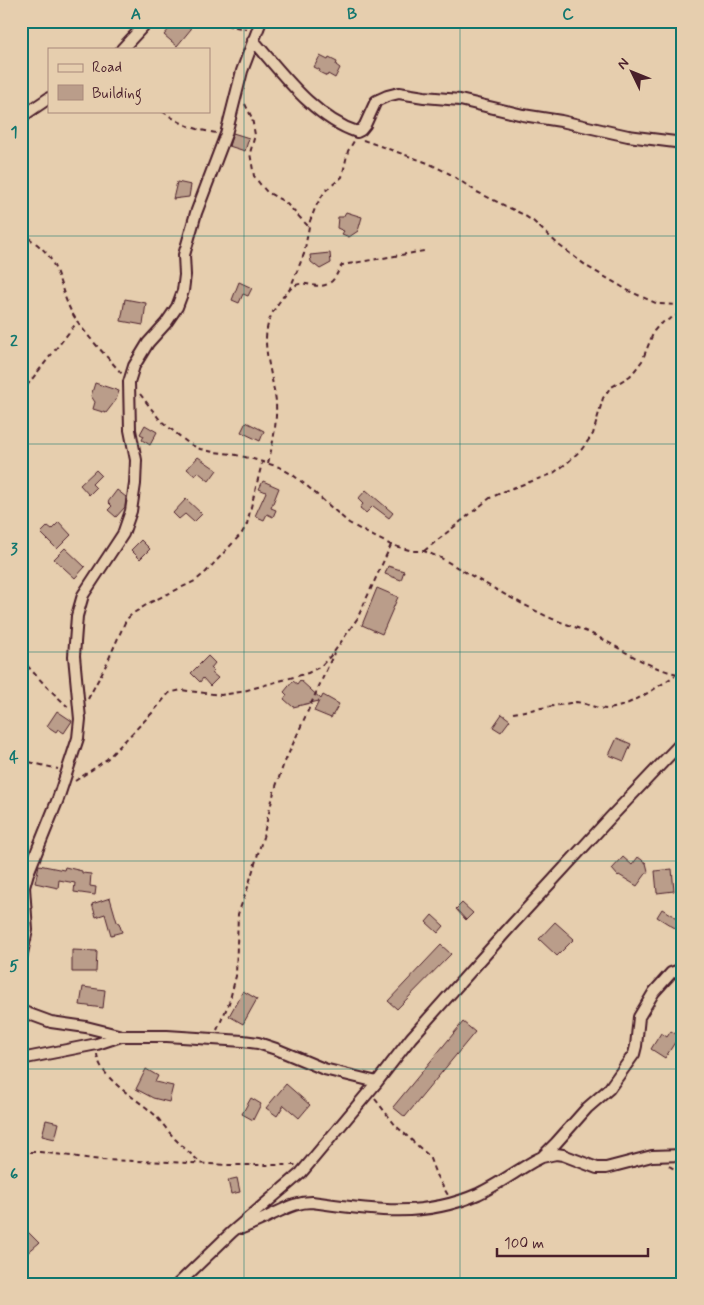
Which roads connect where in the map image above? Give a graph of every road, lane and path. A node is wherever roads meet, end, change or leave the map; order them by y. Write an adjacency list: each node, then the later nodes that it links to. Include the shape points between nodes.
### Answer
1 (148, 21): 5 (street)
2 (218, 21): 3 (path, via 240,28)
3 (259, 26): 4 (street)
4 (253, 40): 10 (street); 13 (street, via 316,108 340,125 357,132 376,101 399,94 460,100 524,116)
5 (123, 48)
6 (48, 99): 9 (street)
7 (244, 103): 14 (path, via 252,118 254,135 250,154 254,176 267,192 285,202)
8 (164, 112): 10 (path, via 189,127)
9 (21, 117)
10 (226, 134): 21 (street, via 190,232 177,307 148,343 134,366)
11 (361, 139): 18 (path, via 428,162 477,192 522,214 588,267 629,291 658,304)
12 (355, 140): 14 (path, via 348,151 342,177 325,191)
13 (683, 143)
14 (308, 226): 17 (path, via 304,254)
15 (21, 233): 20 (path, via 48,255)
16 (424, 251): 17 (path, via 342,265 335,278 326,285 298,284)
17 (289, 291): 24 (path, via 270,316 266,330 265,343 276,403)
18 (683, 305)
19 (683, 312): 26 (path, via 660,324 636,369 610,388 603,398 593,434 577,454 552,474 490,498)
20 (78, 321): 21 (path); 22 (path)
21 (129, 382): 23 (path, via 160,420 188,443 200,449); 32 (street, via 135,484 123,534 83,595 77,616 74,656)
22 (21, 393)
23 (262, 462): 24 (path); 32 (path, via 242,533 206,572 151,602 126,620)
24 (268, 464): 25 (path, via 293,475 349,523)
25 (391, 545): 26 (path); 27 (path, via 357,619)
26 (424, 551): 29 (path, via 547,616 591,633 656,669)
27 (334, 652): 36 (path, via 321,666 308,673 240,692 221,695 181,690 169,693 106,759); 41 (path, via 282,766 238,914 236,976 229,1003)
28 (21, 659): 32 (path)
29 (677, 674): 30 (path); 31 (path, via 618,707 608,709 576,702)
30 (683, 675)
31 (513, 712)
32 (80, 717): 35 (street, via 78,738)
33 (683, 741): 44 (street, via 510,927 411,1038)
34 (21, 760): 35 (path)
35 (67, 771): 37 (street, via 24,887 27,930)
36 (71, 784)
37 (21, 958)
38 (683, 969): 48 (street, via 671,973 654,992 640,1017 634,1054 609,1089)
39 (21, 1010): 40 (street, via 50,1022)
40 (122, 1036): 41 (street); 42 (street)
41 (213, 1039): 44 (street, via 258,1043 324,1069)
42 (97, 1044): 43 (street); 49 (path, via 99,1063 106,1073 153,1114)
43 (21, 1059)
44 (377, 1082): 45 (street)
45 (369, 1091): 50 (street); 51 (path, via 396,1126 429,1156)
46 (21, 1152): 49 (path, via 101,1160)
47 (683, 1155): 48 (street, via 652,1156 606,1168 597,1168 563,1155)
48 (542, 1157): 51 (street, via 479,1194)
49 (202, 1164): 50 (path)
50 (308, 1165): 52 (street)
51 (452, 1203): 52 (street, via 416,1210 380,1211 301,1202)
52 (232, 1232): 53 (street)
53 (178, 1284)

